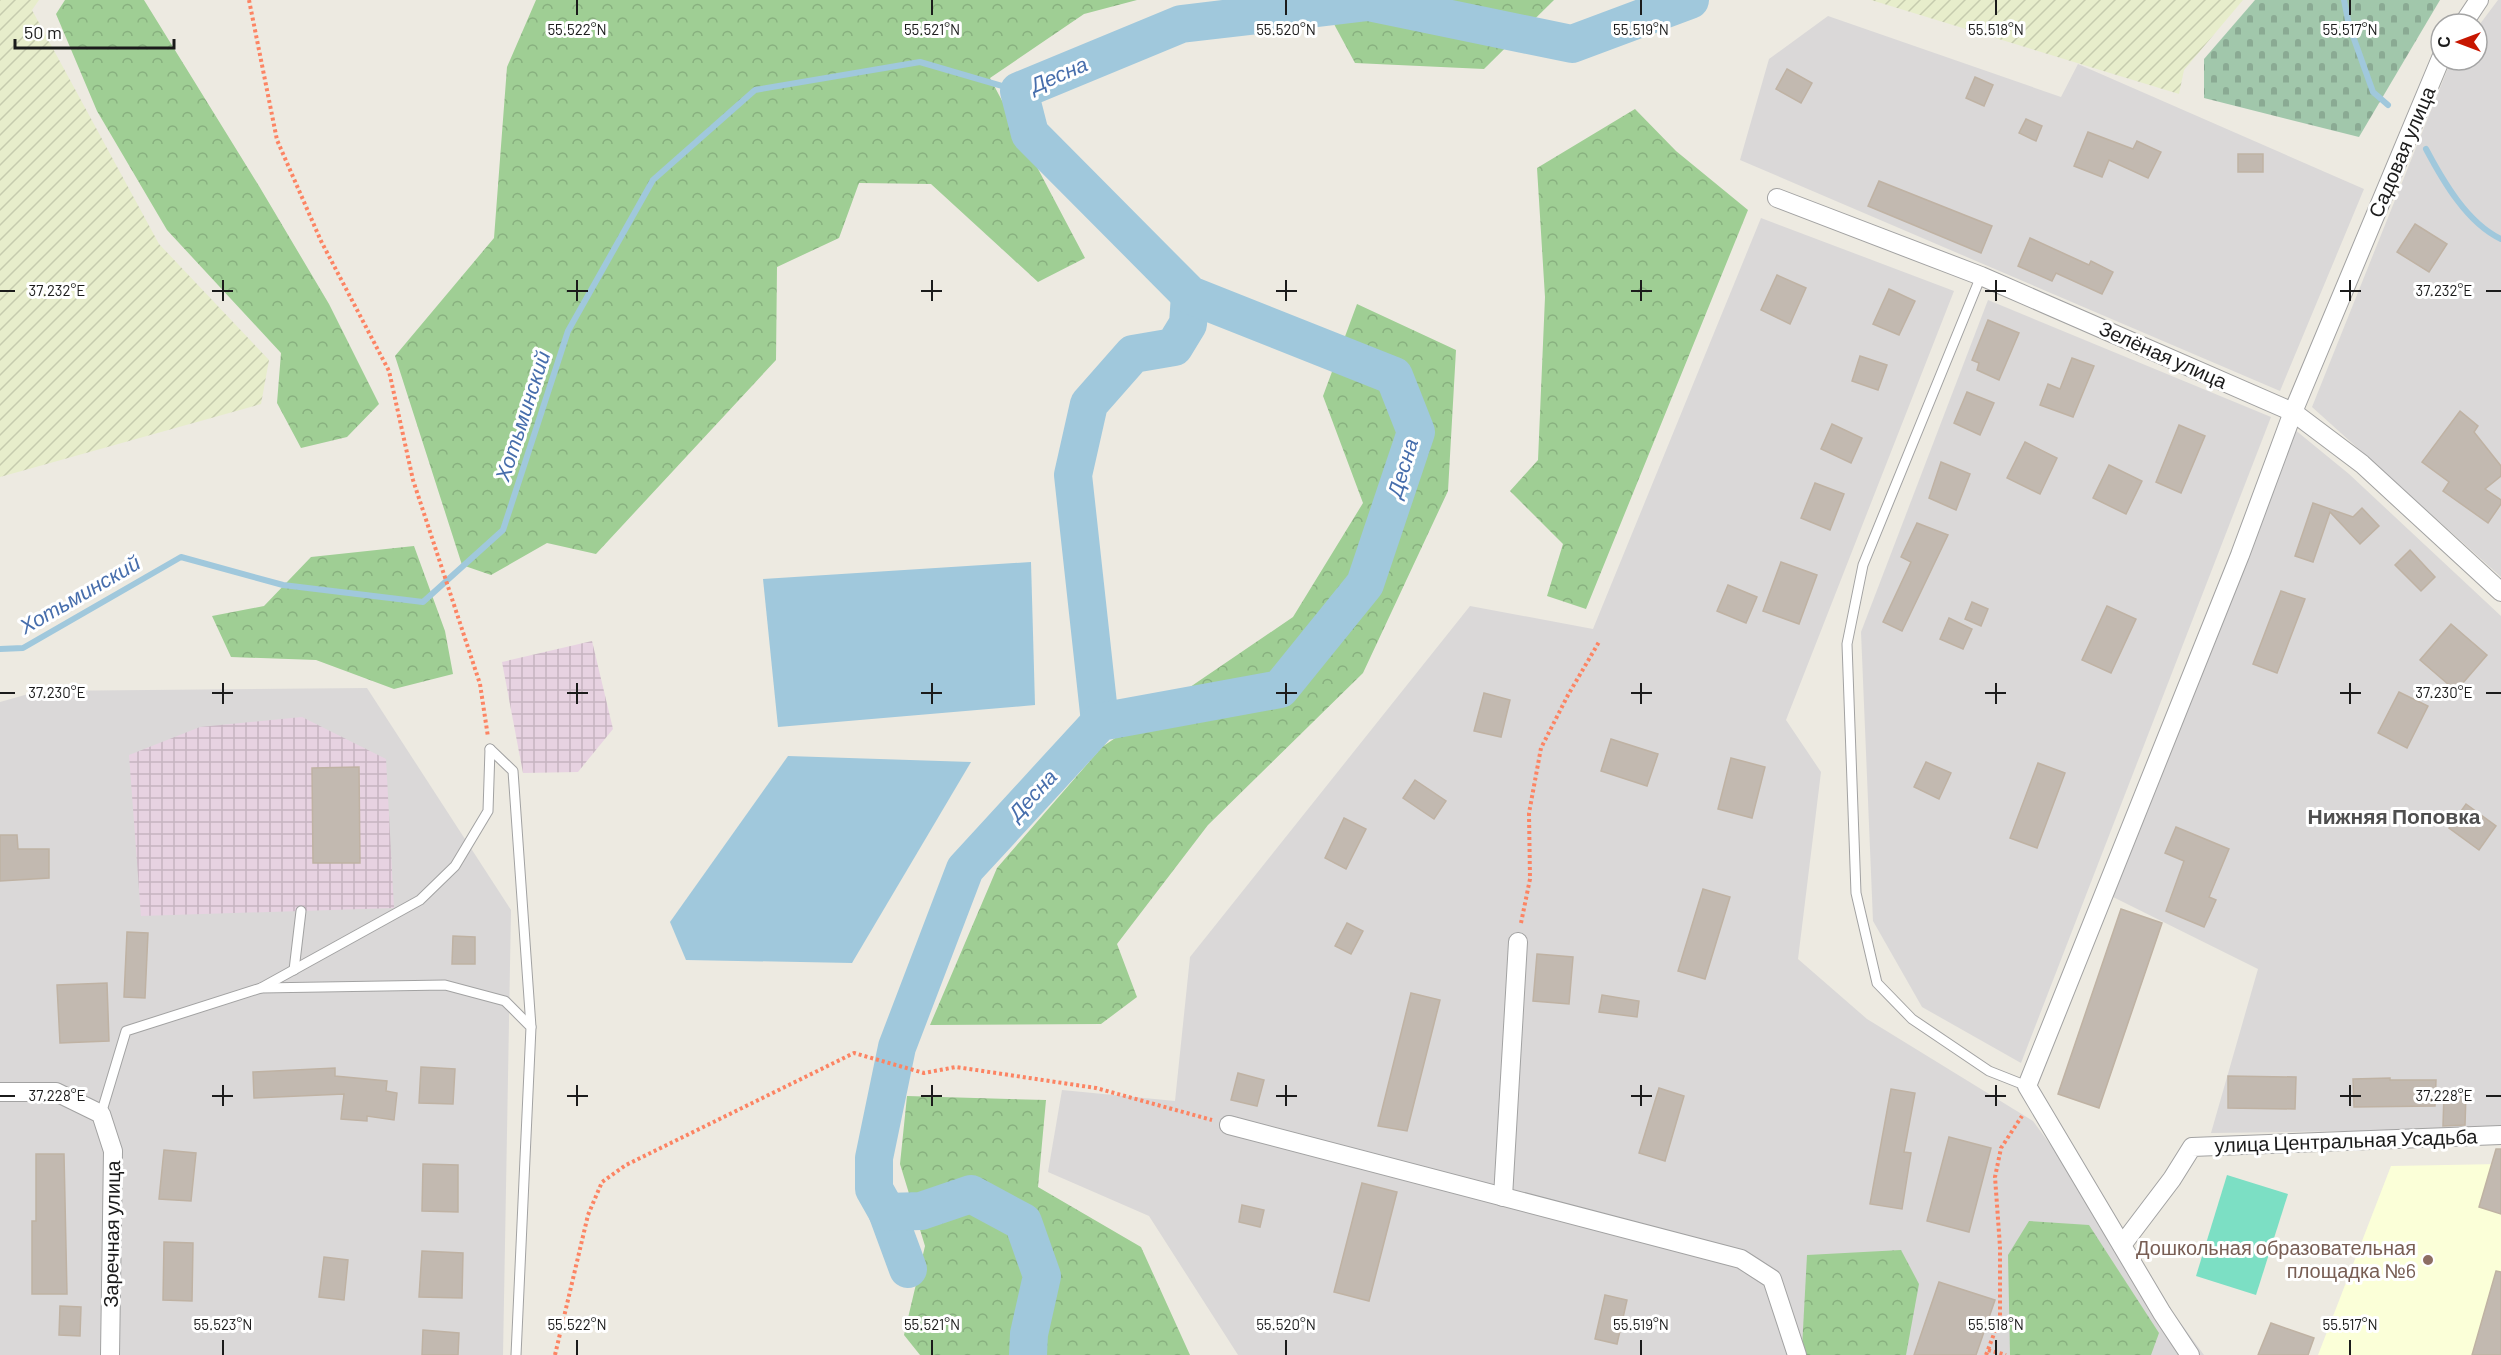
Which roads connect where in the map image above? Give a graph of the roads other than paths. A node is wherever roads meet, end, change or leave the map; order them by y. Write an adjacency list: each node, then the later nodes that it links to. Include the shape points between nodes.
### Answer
1 (2435, 72): 4 (street, Садовая улица)
2 (1777, 198): 3 (street, Зелёная улица)
3 (1981, 276): 4 (street, Зелёная улица); 12 (lane, via 1863,565 1848,644 1856,892 1877,983 1912,1019 1989,1071)
4 (2293, 412): 5 (street, Зелёная улица, via 2362,464); 12 (street, Садовая улица)
5 (2501, 592)
6 (301, 911): 8 (lane)
7 (1518, 942): 16 (street)
8 (294, 970): 9 (lane); 10 (lane, via 420,900 454,866 488,811 490,749 513,771)
9 (261, 988): 10 (lane, via 445,985 505,1001); 13 (lane, via 126,1031)
10 (531, 1027): 19 (lane)
11 (0, 1092): 13 (street, via 56,1092)
12 (2031, 1093): 17 (street)
13 (101, 1114): 18 (street, Заречная улица, via 113,1151)
14 (1229, 1125): 16 (street)
15 (2501, 1135): 17 (street, улица Центральная Усадьба, via 2192,1147)
16 (1503, 1197): 20 (street, via 1741,1260 1772,1279)
17 (2122, 1245): 21 (street)
18 (110, 1355)
19 (516, 1355)
20 (1797, 1355)
21 (2190, 1355)

